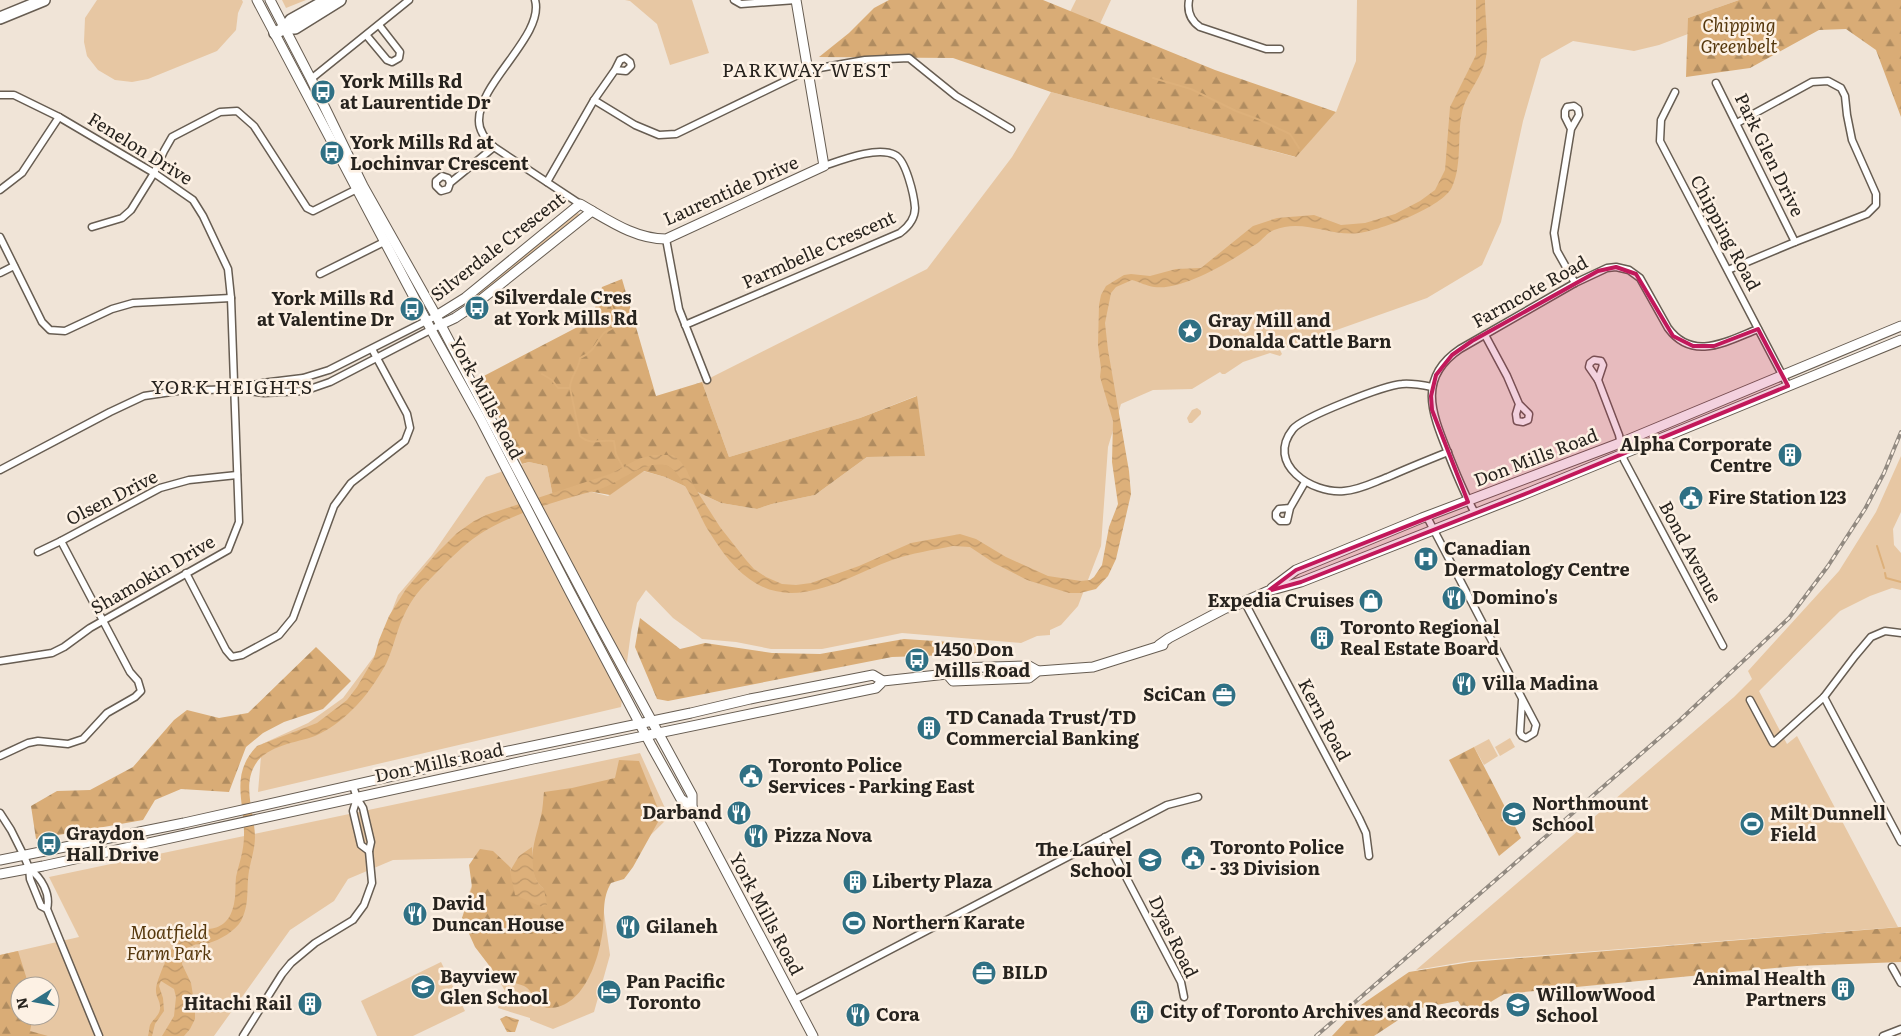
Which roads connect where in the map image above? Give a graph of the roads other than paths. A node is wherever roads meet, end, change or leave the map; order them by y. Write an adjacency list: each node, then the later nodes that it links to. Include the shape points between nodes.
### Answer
1 (44, 0): 11 (highway)
2 (257, 0): 13 (main road, York Mills Road)
3 (270, 0): 13 (main road, York Mills Road)
4 (327, 0): 13 (highway, via 291,20)
5 (340, 0): 13 (highway, via 295,28)
6 (409, 0): 12 (street)
7 (535, 0): 27 (street, Laurentide Drive, via 533,24 484,101 478,121 484,138)
8 (734, 0): 9 (street, via 741,4)
9 (796, 0): 17 (main road, Laurentide Drive)
10 (1189, 0): 15 (street, via 1188,11 1200,27 1266,49)
11 (0, 18)
12 (379, 25): 14 (street); 14 (street, via 400,52 399,58 392,62 388,60)
13 (280, 31): 18 (main road, York Mills Road); 32 (main road, York Mills Road)
14 (367, 36): 18 (street)
15 (1280, 49)
16 (615, 70): 22 (street)
17 (808, 70): 22 (street, via 676,134 659,135 635,125); 25 (street, via 865,60 909,58 956,96); 28 (main road, Laurentide Drive)
18 (311, 79): 47 (main road, York Mills Road, via 363,186)
19 (1716, 82): 24 (street, Park Glen Drive)
20 (1676, 92): 42 (street, Chipping Road, via 1662,120 1660,141)
21 (0, 96): 23 (street, Fenelon Drive, via 14,95)
22 (594, 100): 30 (street)
23 (59, 117): 29 (street, Fenelon Drive); 33 (street, via 22,173)
24 (1737, 123): 40 (street, Park Glen Drive); 40 (street, via 1812,82 1828,81 1843,91 1850,133 1874,188 1876,205 1867,214)
25 (1011, 129)
26 (1570, 129): 45 (street, via 1555,222 1555,242)
27 (494, 147): 30 (street, Laurentide Drive); 31 (street)
28 (824, 166): 38 (main road, Laurentide Drive); 50 (street, Parmbelle Crescent, via 876,152 895,155 904,164 915,208 908,228)
29 (154, 173): 32 (street, via 172,138 220,112 237,111 254,126 306,208 313,211); 36 (street, via 127,214); 46 (street, Fenelon Drive, via 193,200 203,216 228,269)
30 (547, 182): 34 (street, Laurentide Drive)
31 (450, 183)
32 (357, 189): 39 (main road, York Mills Road)
33 (0, 190)
34 (580, 204): 35 (main road, Laurentide Drive); 47 (main road, Silverdale Crescent, via 465,298)
35 (592, 211): 38 (main road, Laurentide Drive, via 636,235); 49 (main road, Silverdale Crescent, via 473,306)
36 (92, 227)
37 (0, 237): 41 (street)
38 (666, 239): 50 (street)
39 (384, 242): 44 (street); 48 (main road, York Mills Road)
40 (1794, 242): 42 (street)
41 (14, 266): 43 (street); 46 (street, via 42,322 50,330 65,331 133,303)
42 (1728, 270): 52 (street, Chipping Road)
43 (0, 273)
44 (320, 274)
45 (1575, 283): 52 (street, Farmcote Road, via 1607,268 1629,270 1644,284 1673,336 1692,346 1714,346); 53 (street, Farmcote Road)
46 (231, 298): 62 (street, Fenelon Drive)
47 (436, 316): 48 (street); 49 (main road, York Mills Road)
48 (429, 325): 49 (street, Silverdale Crescent); 55 (street); 56 (street); 97 (main road, York Mills Road)
49 (440, 325): 96 (main road, York Mills Road)
50 (685, 325): 58 (street)
51 (1899, 327): 57 (main road, Don Mills Road)
52 (1758, 329): 57 (street, Chipping Road)
53 (1485, 335): 61 (street, Farmcote Road, via 1445,361); 63 (street)
54 (1898, 341): 60 (main road, Don Mills Road)
55 (372, 349): 56 (street); 62 (street, via 329,370 303,378)
56 (377, 358): 62 (street, via 330,382 304,391 264,393); 81 (street, via 407,414 410,428 405,441 351,483 334,506 293,618 279,635 242,656 232,656)
57 (1783, 376): 60 (street, Chipping Road); 64 (main road, Don Mills Road)
58 (707, 380)
59 (1598, 380): 64 (street, Bond Avenue)
60 (1788, 386): 66 (main road, Don Mills Road)
61 (1432, 387): 65 (street, Farmcote Road, via 1432,410); 72 (street, via 1392,385 1300,423 1290,434 1285,450 1294,473)
62 (234, 390): 68 (street, via 178,391 144,396); 70 (street, Shamokin Drive)
63 (1519, 404)
64 (1620, 443): 66 (street, Bond Avenue); 67 (main road, Don Mills Road)
65 (1448, 452): 72 (street, via 1358,489 1343,492); 74 (street, Farmcote Road)
66 (1622, 454): 69 (main road, Don Mills Road); 86 (street, Bond Avenue)
67 (1571, 462): 69 (main road); 71 (main road, Don Mills Road)
68 (0, 470)
69 (1575, 472): 73 (main road, Don Mills Road)
70 (237, 475): 79 (street, Olsen Drive, via 188,480 160,488); 81 (street, Shamokin Drive, via 238,522 228,550)
71 (1525, 479): 73 (main road); 74 (main road, Don Mills Road)
72 (1305, 482): 75 (street)
73 (1530, 492): 76 (main road, Don Mills Road)
74 (1468, 502): 76 (street, Farmcote Road); 77 (main road, Don Mills Road)
75 (1290, 508)
76 (1475, 513): 78 (main road, Don Mills Road)
77 (1427, 516): 78 (street); 82 (main road, Don Mills Road, via 1296,570)
78 (1433, 529): 82 (main road, Don Mills Road, via 1301,582); 93 (street)
79 (61, 541): 80 (street, Olsen Drive); 84 (street, Olsen Drive)
80 (38, 552)
81 (186, 573): 84 (street, Shamokin Drive)
82 (1268, 591): 83 (main road, Don Mills Road)
83 (1244, 601): 88 (main road, Don Mills Road, via 1172,643 1093,667 1038,672 1029,666 954,668 947,674); 110 (street, Kern Road, via 1359,818 1366,833)
84 (103, 621): 87 (street, Shamokin Drive, via 52,653); 100 (street, Olsen Drive, via 141,691 107,713 83,739 68,744 33,742)
85 (1901, 633): 92 (street, via 1884,631 1871,637)
86 (1723, 646)
87 (0, 661)
88 (883, 681): 89 (main road, Don Mills Road, via 873,675); 91 (main road, Don Mills Road, via 876,688)
89 (837, 682): 90 (main road, Don Mills Road); 91 (main road)
90 (767, 696): 95 (main road); 96 (main road, Don Mills Road)
91 (840, 696): 95 (main road, Don Mills Road)
92 (1824, 697): 94 (street, via 1773,743); 107 (street)
93 (1522, 700): 93 (street, via 1520,733 1526,738 1534,733 1536,725)
94 (1750, 700)
95 (768, 711): 98 (main road, Don Mills Road)
96 (652, 721): 97 (main road, Don Mills Road); 98 (main road, York Mills Road)
97 (640, 724): 99 (main road, York Mills Road); 101 (main road, Don Mills Road)
98 (659, 733): 99 (main road, Don Mills Road); 104 (main road, York Mills Road, via 692,795)
99 (646, 736): 103 (main road, Don Mills Road); 104 (main road, York Mills Road, via 681,799)
100 (0, 756)
101 (353, 786): 103 (street); 109 (main road, Don Mills Road)
102 (1198, 797): 106 (street, via 1167,805)
103 (356, 798): 108 (street, via 363,808 371,842); 108 (street, via 353,811 362,845); 112 (main road, Don Mills Road)
104 (692, 807): 118 (main road, York Mills Road)
105 (0, 813): 109 (street)
106 (1106, 838): 117 (street, Dyas Road, via 1181,982); 118 (street)
107 (1901, 842)
108 (369, 851): 121 (street, via 372,883 361,910 292,963)
109 (24, 856): 111 (main road, Don Mills Road); 112 (street)
110 (1369, 856)
111 (0, 860)
112 (29, 868): 113 (main road, Don Mills Road); 114 (street, via 30,880 41,906); 114 (street, via 40,877 49,900)
113 (0, 874)
114 (47, 909): 120 (street)
115 (1892, 967): 116 (street)
116 (1901, 983)
117 (1184, 997)
118 (794, 1000): 122 (main road, York Mills Road)
119 (1901, 1029): 123 (street)
120 (98, 1033)
121 (242, 1036)
122 (813, 1036)
123 (1883, 1036)

